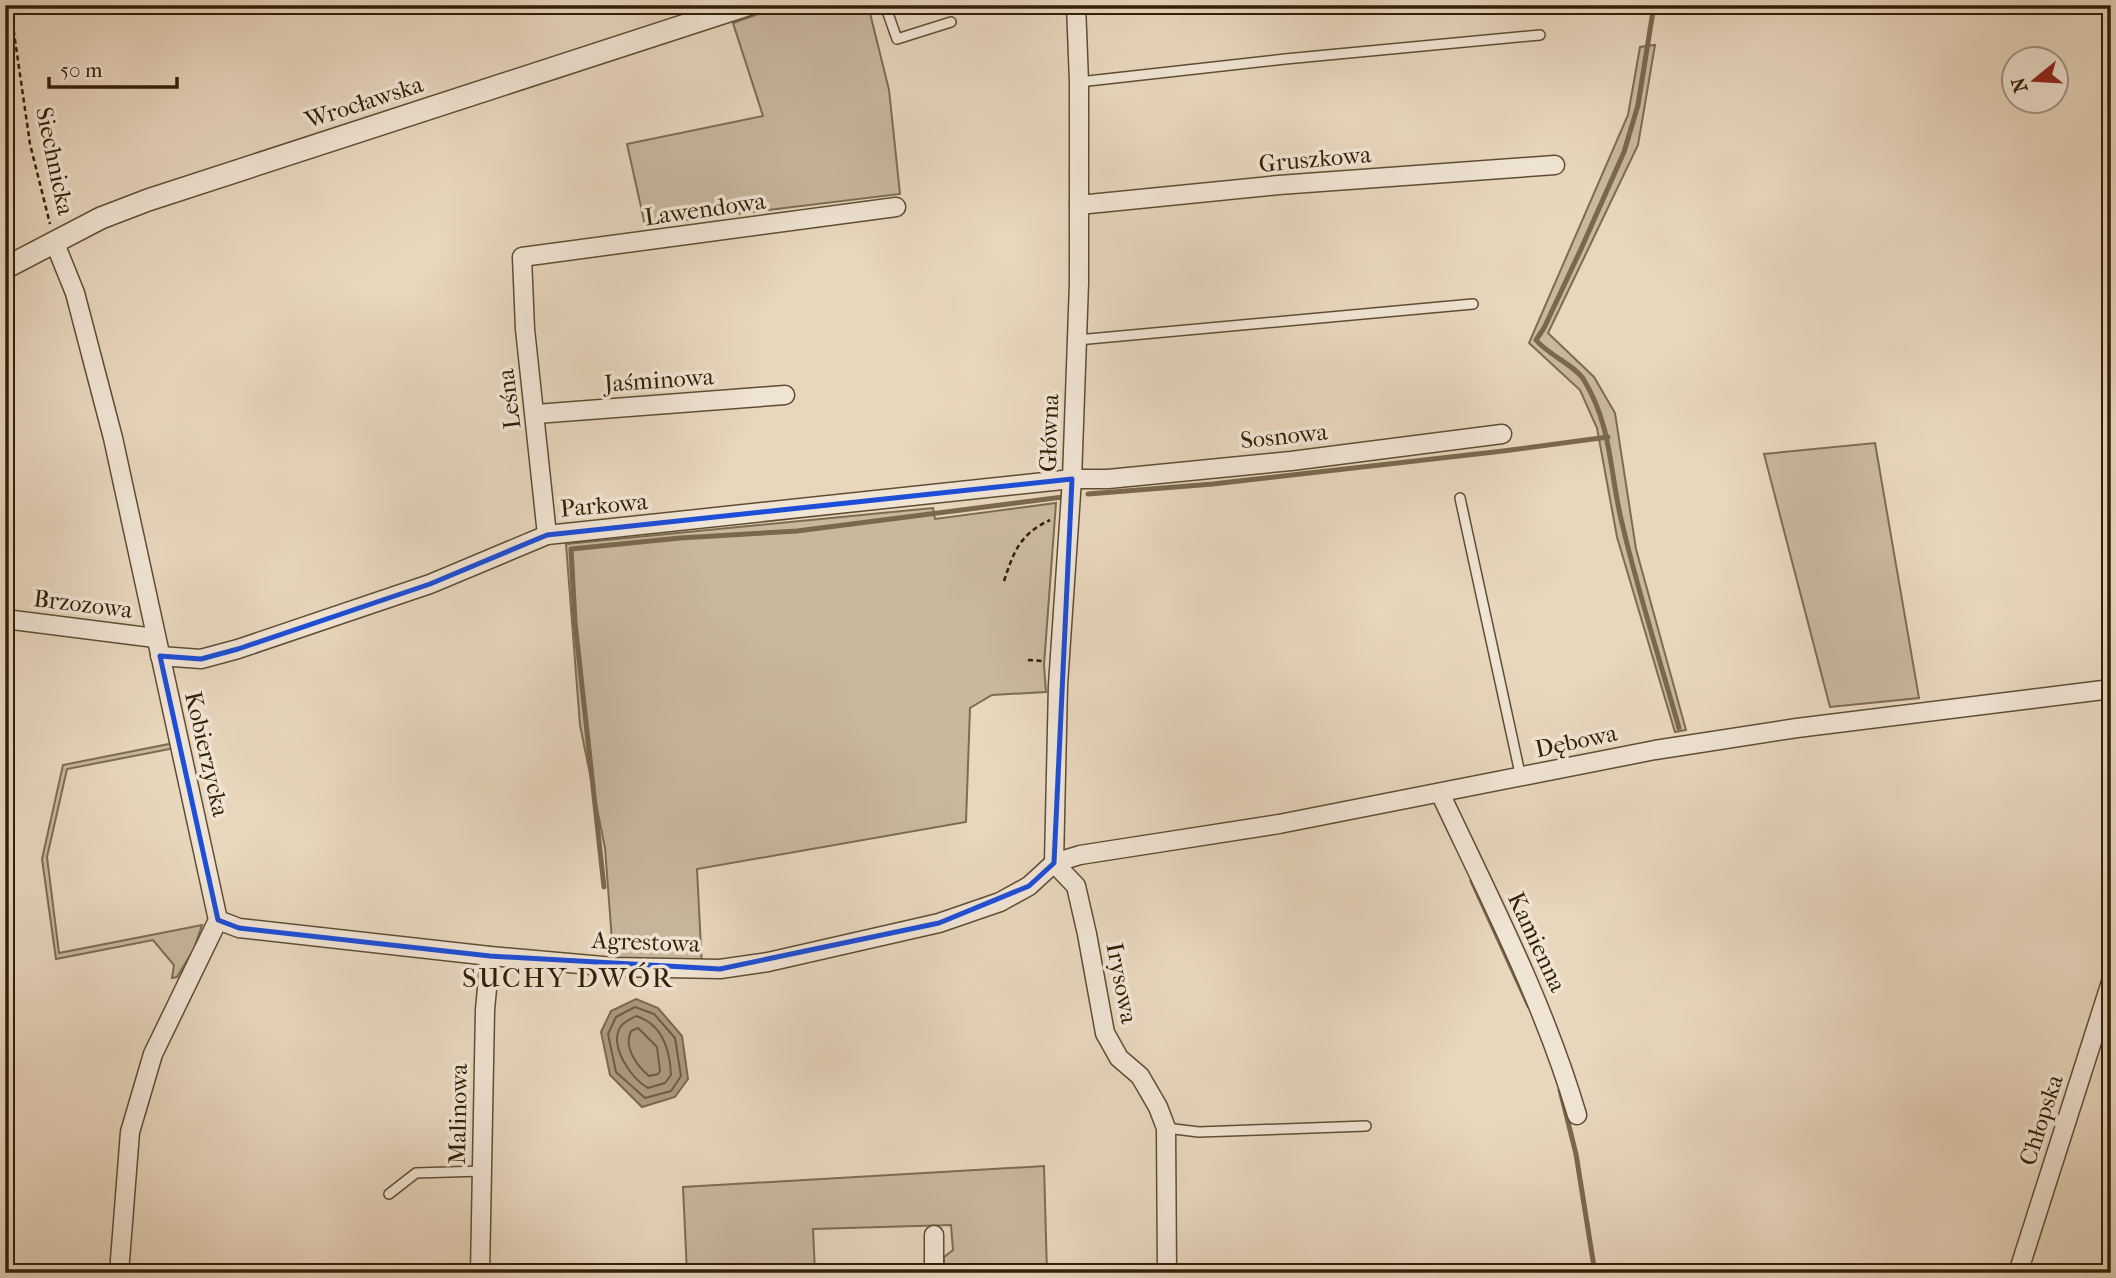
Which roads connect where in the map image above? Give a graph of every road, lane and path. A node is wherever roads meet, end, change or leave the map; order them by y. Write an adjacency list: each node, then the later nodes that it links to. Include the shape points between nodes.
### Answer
1 (10, 5): 11 (path, Siechnicka, via 30,144)
2 (747, 5): 11 (street, Wrocławska, via 148,200)
3 (885, 5): 5 (lane, via 897,38)
4 (1076, 5): 7 (street, Główna)
5 (951, 22)
6 (1540, 34): 7 (lane)
7 (1079, 82): 9 (street, Główna)
8 (1555, 165): 9 (street, Gruszkowa)
9 (1079, 205): 15 (street, Główna)
10 (896, 207): 12 (street, Lawendowa)
11 (54, 241): 13 (street, Wrocławska); 25 (street, Kobierzycka, via 75,293 110,425)
12 (522, 257): 17 (street, Leśna)
13 (5, 268)
14 (1473, 304): 15 (lane)
15 (1077, 340): 19 (street, Główna)
16 (785, 395): 17 (street, Jaśminowa)
17 (536, 414): 22 (street, Leśna)
18 (1502, 434): 19 (street, Sosnowa, via 1291,461)
19 (1072, 479): 22 (street, Parkowa); 32 (street, Główna, via 1058,685)
20 (1460, 498): 30 (lane)
21 (1058, 519): 23 (path, via 1025,536)
22 (547, 535): 26 (street, Parkowa, via 430,584 238,649 201,659)
23 (1004, 581)
24 (5, 619): 25 (street, Brzozowa)
25 (155, 638): 26 (street, Kobierzycka)
26 (160, 656): 33 (street, Kobierzycka)
27 (1028, 660): 28 (path)
28 (1046, 662)
29 (2111, 689): 30 (street, Dębowa, via 1797,728 1655,750)
30 (1521, 778): 31 (street, Dębowa)
31 (1440, 793): 32 (street, Dębowa); 36 (street, Kamienna, via 1540,1008)
32 (1054, 863): 34 (street, Agrestowa, via 1029,886 1000,902 939,923 768,962 671,970); 38 (street, Irysowa, via 1076,886 1105,1033 1119,1058 1140,1076)
33 (218, 920): 34 (street, Agrestowa, via 239,928); 42 (street, via 153,1054 130,1132)
34 (489, 956): 39 (street, Malinowa)
35 (2111, 982): 46 (street, Chłopska)
36 (1577, 1115)
37 (1366, 1126): 38 (lane, via 1199,1132)
38 (1166, 1128): 45 (street, Irysowa)
39 (482, 1171): 40 (lane, via 416,1172); 43 (street, Malinowa)
40 (388, 1194)
41 (934, 1235): 44 (street)
42 (119, 1273)
43 (480, 1273)
44 (934, 1273)
45 (1167, 1273)
46 (2018, 1273)

